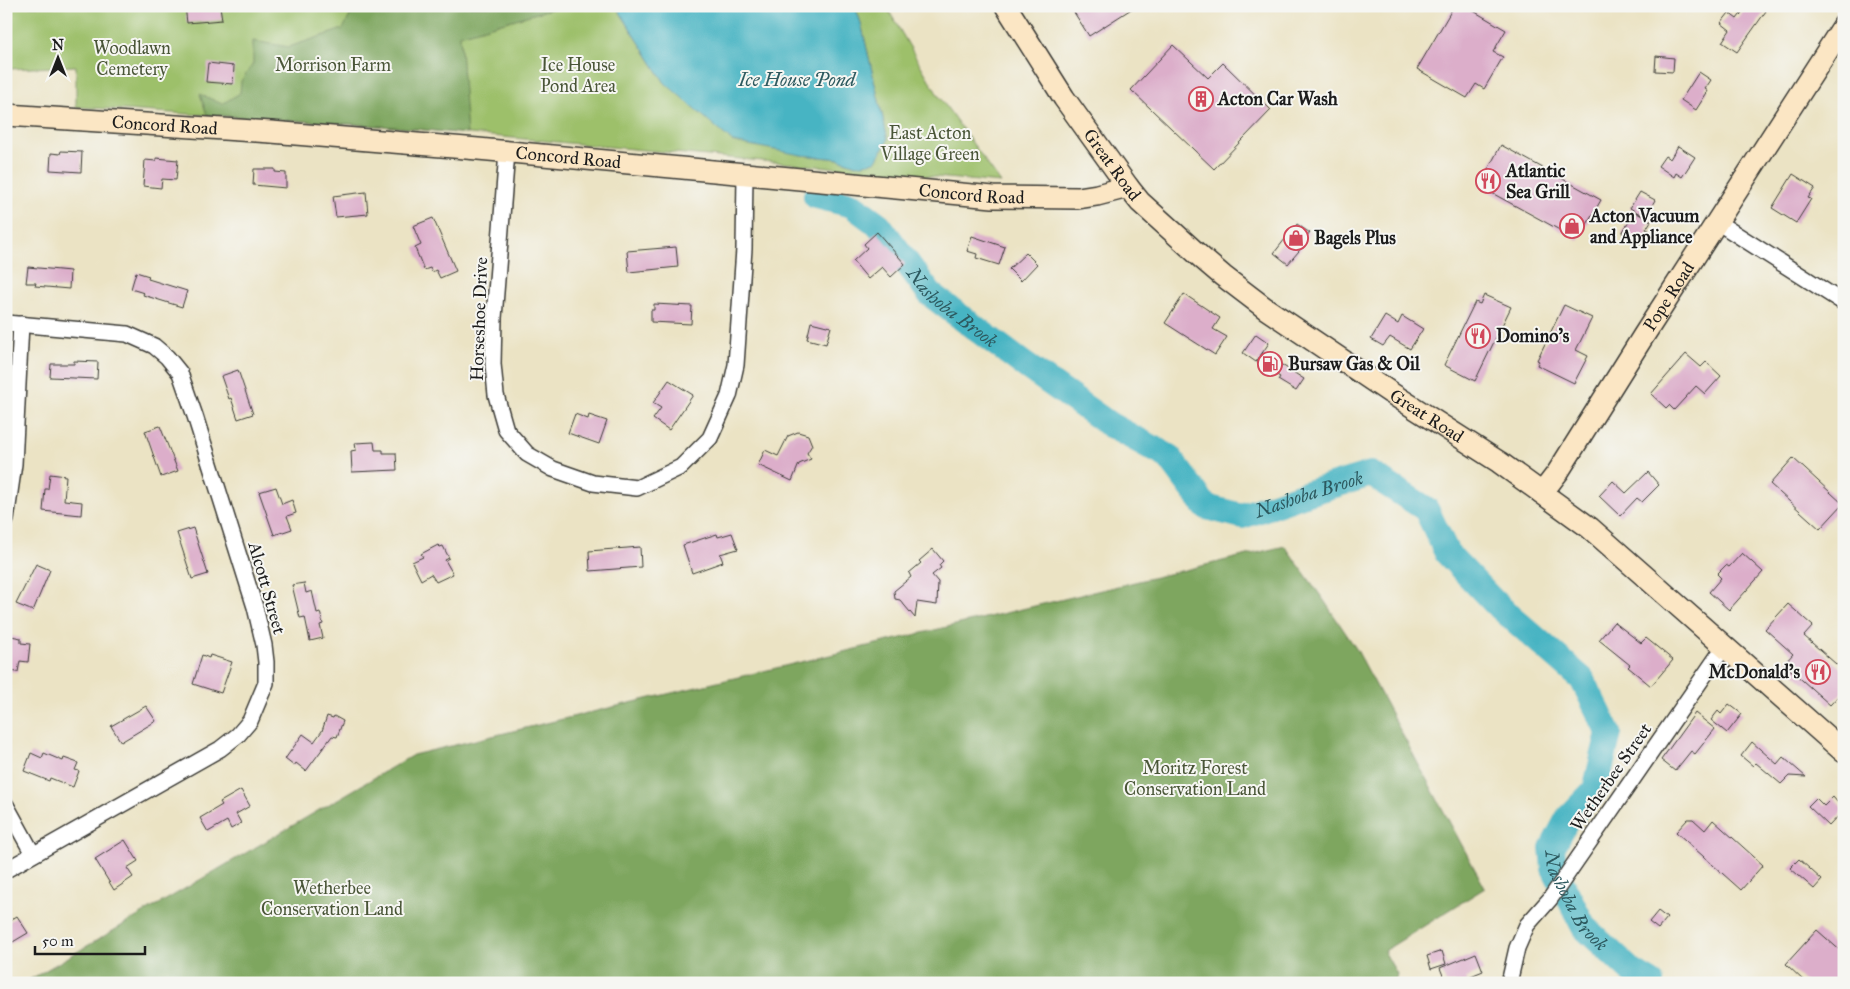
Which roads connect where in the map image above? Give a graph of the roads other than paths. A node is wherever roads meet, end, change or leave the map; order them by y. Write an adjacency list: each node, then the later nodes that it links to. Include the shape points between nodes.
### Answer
1 (1006, 6): 6 (street, Great Road, via 1064,98)
2 (1844, 25): 7 (street, Pope Road)
3 (6, 115): 4 (street, Concord Road, via 271,132)
4 (507, 152): 5 (street, Concord Road); 5 (street, Horseshoe Drive, via 493,364 496,395 506,430 527,454 553,469 593,483 637,488 680,468 710,438 729,396 736,365)
5 (745, 174): 6 (street, Concord Road, via 1023,199 1078,198)
6 (1128, 187): 10 (street, Great Road, via 1140,202 1210,265 1265,308)
7 (1717, 222): 8 (street); 10 (street, Pope Road)
8 (1844, 303)
9 (13, 323): 11 (street, via 14,464); 15 (street, Alcott Street, via 126,334 154,346 175,366 184,381 252,598 266,662 266,682 250,721 238,735 220,749)
10 (1542, 493): 12 (street, Great Road, via 1590,528)
11 (6, 520)
12 (1724, 647): 13 (street, Great Road); 17 (street, Wetherbee Street, via 1550,899 1527,926 1517,948)
13 (1844, 752)
14 (6, 805): 15 (street)
15 (33, 854): 16 (street, Alcott Street)
16 (6, 870)
17 (1509, 983)

